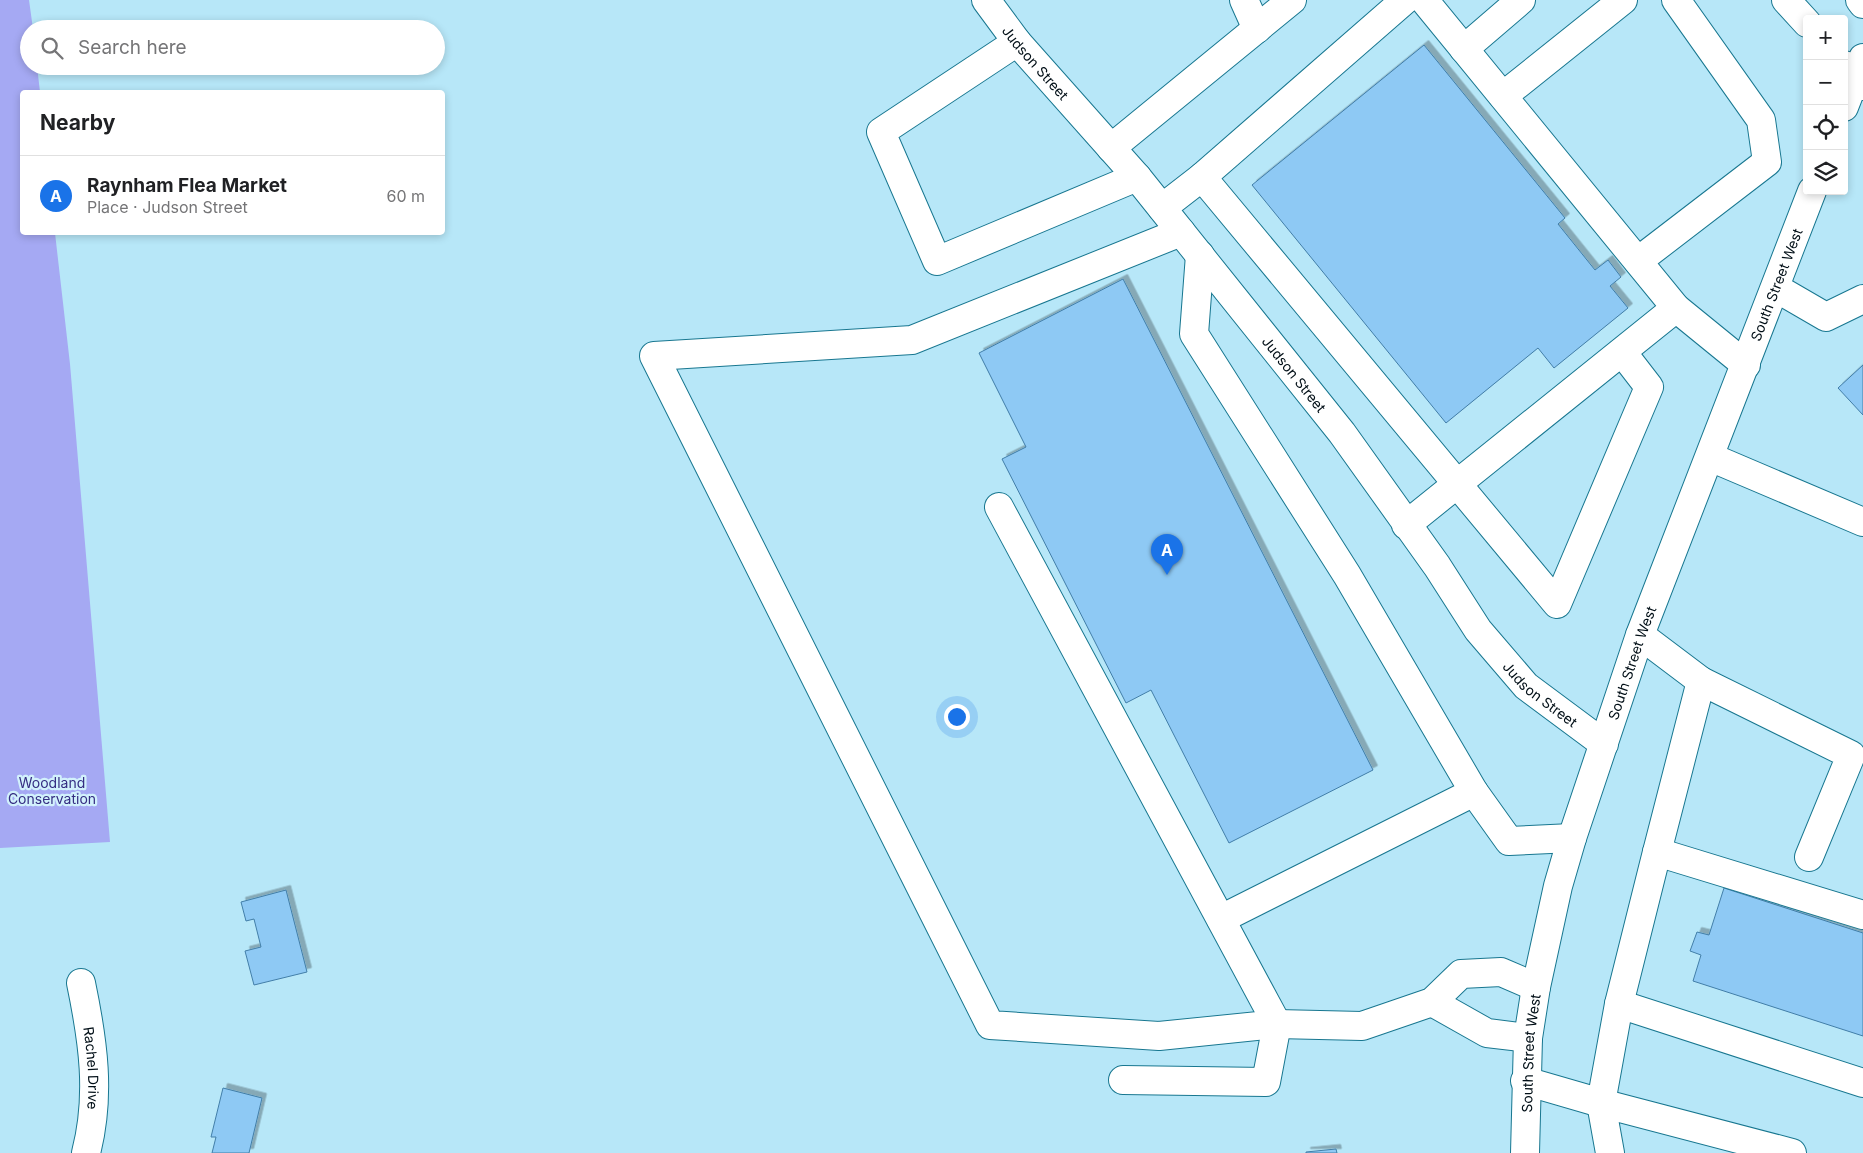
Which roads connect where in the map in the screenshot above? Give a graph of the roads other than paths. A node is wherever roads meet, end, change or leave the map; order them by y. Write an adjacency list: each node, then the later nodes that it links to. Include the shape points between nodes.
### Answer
1 (986, 0): 14 (main road, Judson Street)
2 (1244, 0): 13 (main road)
3 (1292, 0): 13 (main road)
4 (1405, 0): 21 (main road)
5 (1424, 0): 15 (main road)
6 (1521, 0): 15 (main road)
7 (1623, 0): 17 (main road)
8 (1676, 0): 26 (main road, via 1761,120 1767,162)
9 (1786, 0): 12 (main road)
10 (1860, 0): 11 (main road)
11 (1863, 4)
12 (1803, 19)
13 (1257, 29): 19 (main road)
14 (1017, 42): 19 (main road, Judson Street); 20 (main road, via 881,132 937,262)
15 (1464, 49): 17 (main road)
16 (1856, 71): 18 (main road)
17 (1503, 96): 26 (main road)
18 (1845, 105)
19 (1111, 148): 20 (main road, Judson Street)
20 (1137, 177): 23 (main road, Judson Street)
21 (1202, 177): 23 (main road); 33 (main road)
22 (1811, 195): 27 (main road, South Street West)
23 (1162, 208): 24 (main road, Judson Street)
24 (1181, 232): 25 (main road, Judson Street); 50 (main road, via 912,340 654,356 990,1025 1159,1036)
25 (1200, 255): 36 (main road, Judson Street, via 1342,433); 40 (main road, via 1194,334 1347,575)
26 (1638, 261): 29 (main road)
27 (1776, 288): 28 (main road, via 1826,318); 31 (main road, South Street West)
28 (1863, 299)
29 (1676, 308): 30 (main road); 31 (main road)
30 (1622, 352): 33 (main road); 33 (main road, via 1649,388 1557,604)
31 (1746, 365): 32 (main road, South Street West)
32 (1710, 457): 35 (main road); 37 (main road, South Street West)
33 (1457, 486): 36 (main road)
34 (999, 507): 45 (main road)
35 (1863, 522)
36 (1406, 525): 39 (main road, Judson Street, via 1478,630 1526,686)
37 (1640, 635): 38 (main road); 39 (main road, South Street West)
38 (1702, 681): 42 (main road); 43 (main road, via 1851,755)
39 (1604, 744): 41 (main road, South Street West)
40 (1474, 792): 41 (main road, via 1509,842); 45 (main road)
41 (1572, 838): 47 (main road, South Street West)
42 (1657, 852): 44 (main road); 49 (main road)
43 (1808, 857)
44 (1863, 915)
45 (1221, 919): 50 (main road)
46 (81, 983): 56 (main road, Rachel Drive, via 92,1038 96,1081 93,1126)
47 (1536, 987): 48 (main road, via 1501,972 1461,974); 51 (main road, South Street West)
48 (1432, 1002): 50 (main road, via 1362,1026); 51 (main road, via 1487,1033)
49 (1619, 1004): 54 (main road); 55 (main road)
50 (1277, 1024): 52 (main road, via 1266,1082)
51 (1528, 1038): 53 (main road, South Street West)
52 (1124, 1080)
53 (1526, 1081): 55 (main road); 57 (main road, South Street West)
54 (1863, 1083)
55 (1602, 1103): 58 (main road); 59 (main road)
56 (86, 1153)
57 (1525, 1153)
58 (1610, 1153)
59 (1792, 1153)

